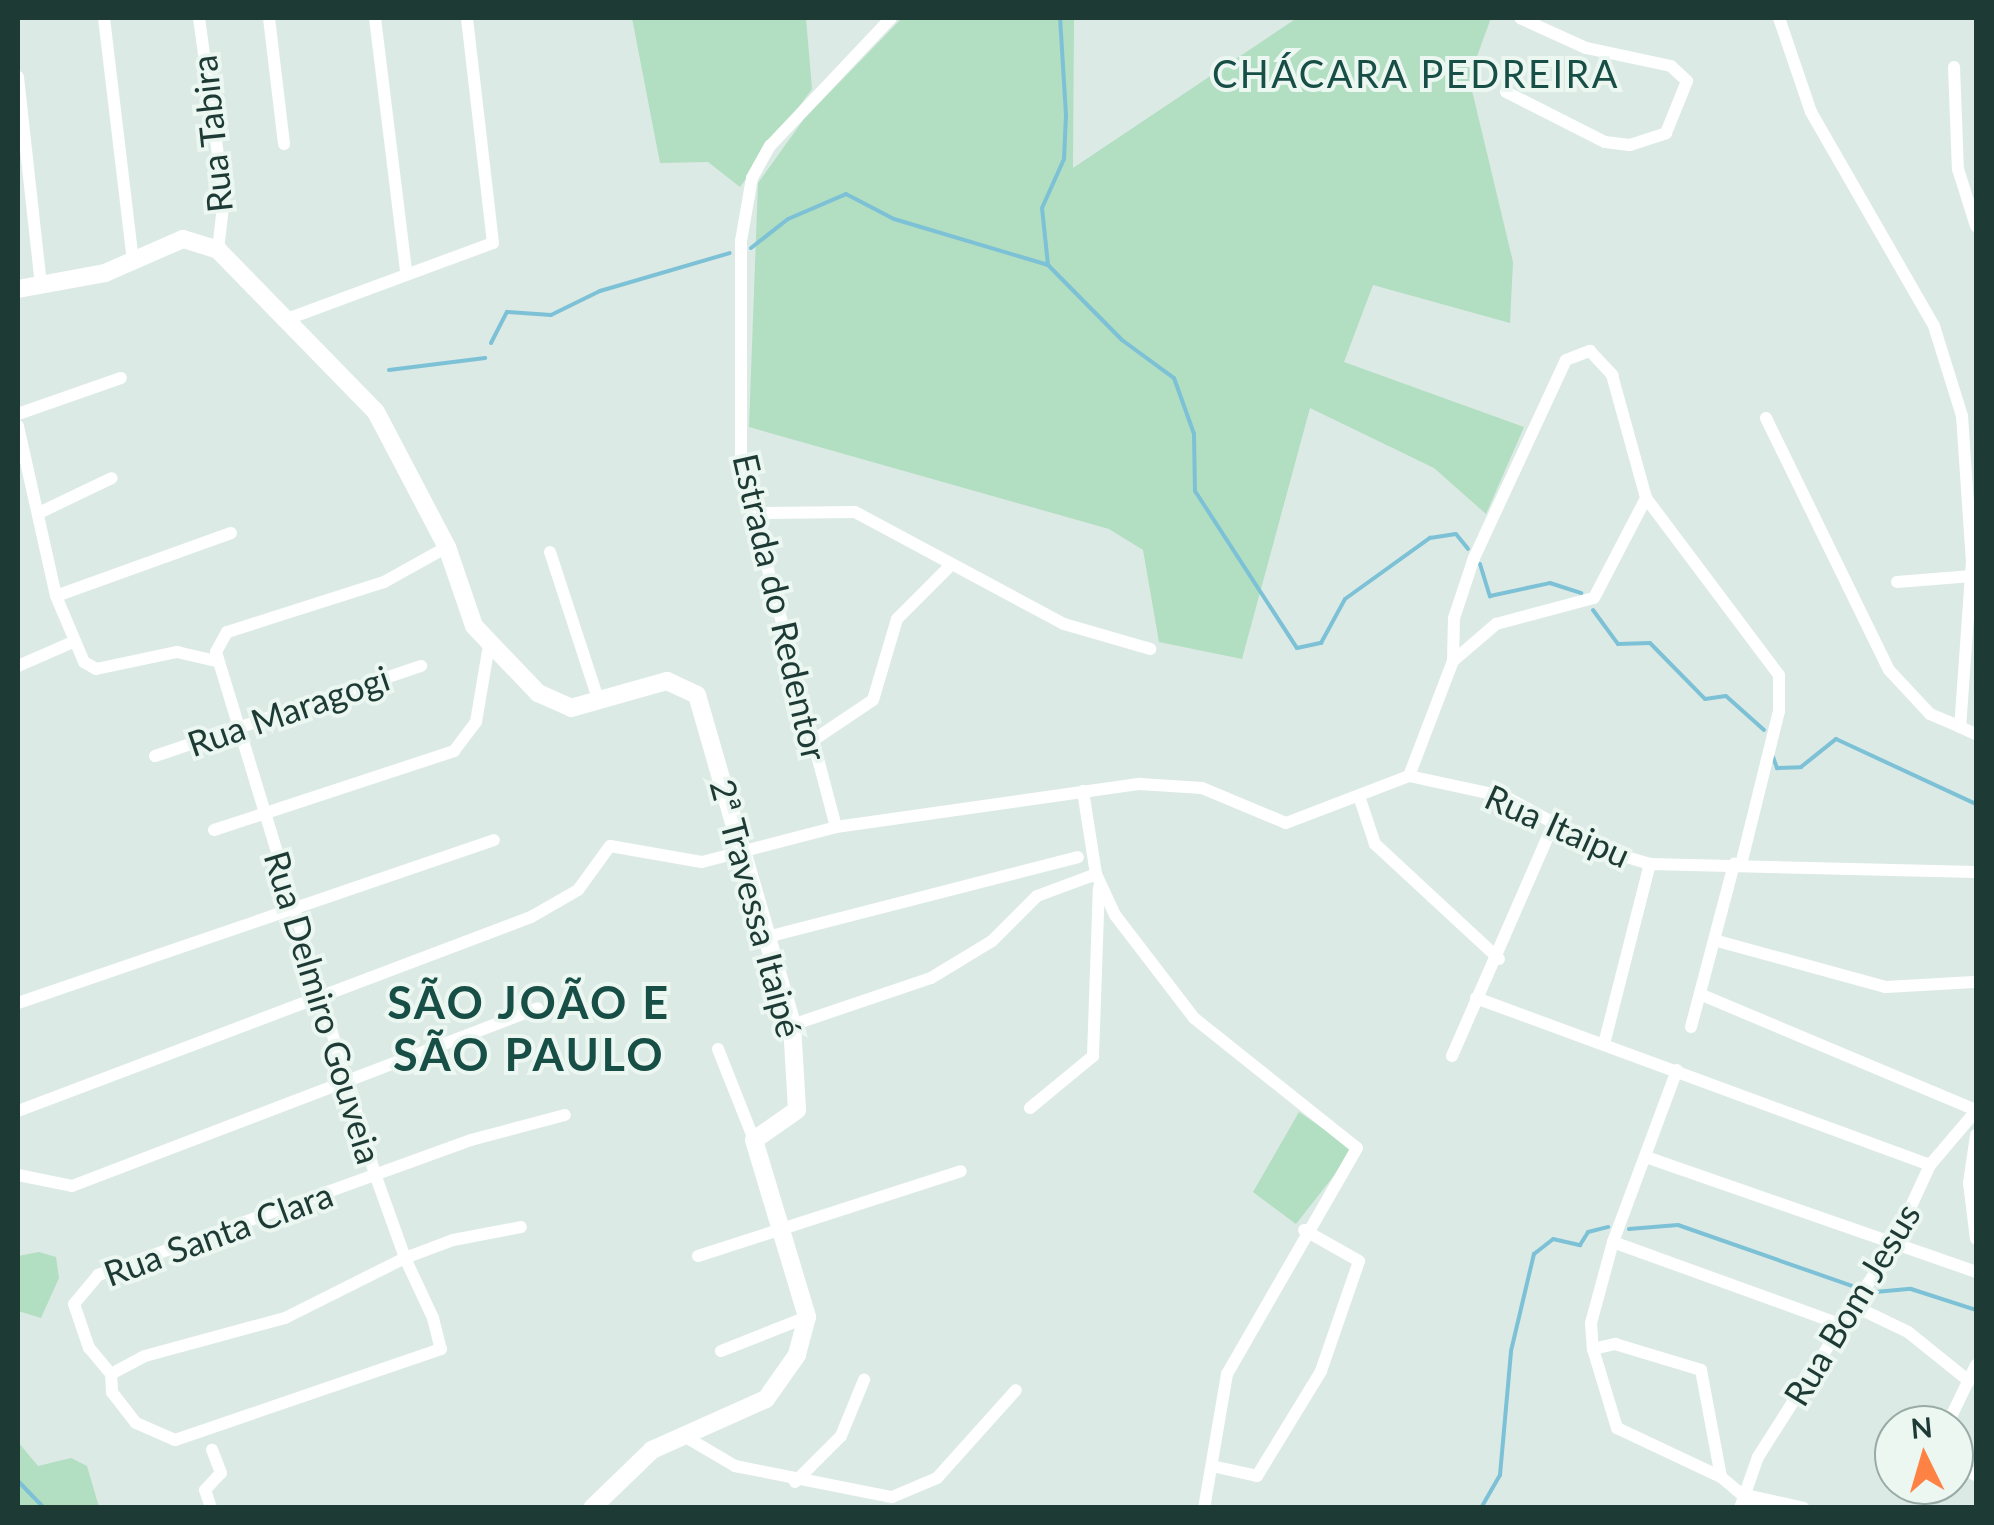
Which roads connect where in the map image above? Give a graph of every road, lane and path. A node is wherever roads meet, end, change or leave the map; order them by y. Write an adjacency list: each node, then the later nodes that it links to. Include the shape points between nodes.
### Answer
1 (104, 18): 15 (street)
2 (199, 18): 14 (street, Rua Tabira, via 224,198)
3 (270, 18): 12 (street)
4 (375, 18): 16 (street)
5 (466, 18): 16 (street, via 493,242)
6 (891, 18): 28 (street, Estrada do Redentor, via 780,136 752,178 740,241 740,434)
7 (1520, 18): 11 (street, via 1586,48 1671,66 1688,82 1666,132 1630,146 1605,142)
8 (1779, 18): 24 (street, via 1811,112 1934,326)
9 (1954, 68): 13 (street, via 1958,169)
10 (18, 77): 17 (street)
11 (1506, 92)
12 (284, 144)
13 (1976, 226)
14 (218, 250): 15 (street, via 190,238); 19 (street, 2ª Travessa Itaipé)
15 (133, 261): 17 (street)
16 (406, 272): 19 (street)
17 (42, 285): 18 (street)
18 (18, 289)
19 (290, 318): 30 (street, 2ª Travessa Itaipé, via 376,412)
20 (122, 378): 21 (street)
21 (18, 414)
22 (1766, 418): 44 (street, via 1888,670 1930,714)
23 (18, 426): 27 (street)
24 (1971, 426): 33 (street)
25 (112, 478): 27 (street)
26 (1646, 498): 40 (street, via 1599,593 1496,624); 40 (street, via 1612,375 1598,355 1576,352 1474,558 1454,618); 60 (street, via 1782,687)
27 (44, 511): 35 (street)
28 (754, 513): 32 (street, via 844,508); 47 (street, Estrada do Redentor)
29 (230, 533): 35 (street)
30 (448, 547): 37 (street, 2ª Travessa Itaipé); 39 (street, via 384,582 227,632)
31 (550, 552): 43 (street)
32 (948, 568): 38 (street, via 1064,624); 47 (street, via 897,619 873,700)
33 (1972, 576): 34 (street); 44 (street)
34 (1897, 582)
35 (56, 596): 36 (street)
36 (71, 643): 39 (street, via 96,669 177,652); 41 (street)
37 (489, 645): 43 (street, 2ª Travessa Itaipé, via 548,702); 52 (street, via 476,722 454,751)
38 (1150, 648)
39 (216, 661): 45 (street, Rua Delmiro Gouveia)
40 (1452, 661): 49 (street)
41 (18, 666)
42 (421, 666): 45 (street, Rua Maragogi)
43 (599, 702): 57 (street, 2ª Travessa Itaipé, via 666,681 692,688)
44 (1960, 727): 46 (street)
45 (235, 730): 48 (street, Rua Maragogi); 52 (street, Rua Delmiro Gouveia)
46 (1976, 734)
47 (812, 742): 54 (street, Estrada do Redentor)
48 (155, 756)
49 (1408, 776): 51 (street); 53 (street, Rua Itaipu, via 1506,797)
50 (1083, 791): 51 (street, via 1175,783 1286,822); 54 (street); 62 (street)
51 (1359, 796): 66 (street, via 1375,844)
52 (265, 818): 55 (street); 63 (street, Rua Delmiro Gouveia)
53 (1554, 823): 59 (street, Rua Itaipu); 66 (street)
54 (836, 827): 57 (street)
55 (214, 830)
56 (494, 840): 63 (street)
57 (743, 850): 64 (street, 2ª Travessa Itaipé); 69 (street, via 688,863 610,846 578,890 541,912)
58 (1078, 857): 64 (street)
59 (1650, 864): 60 (street, Rua Itaipu); 75 (street)
60 (1738, 864): 61 (street, Rua Itaipu); 65 (street)
61 (1976, 872)
62 (1098, 880): 73 (street, via 1037,896 992,941 931,978); 80 (street, via 1093,1056); 93 (street, via 1194,1018 1357,1148)
63 (298, 908): 69 (street, Rua Delmiro Gouveia); 71 (street)
64 (768, 936): 73 (street, 2ª Travessa Itaipé)
65 (1721, 942): 67 (street, via 1886,987); 68 (street)
66 (1499, 959): 70 (street)
67 (1974, 982)
68 (1702, 995): 74 (street); 81 (street)
69 (326, 998): 79 (street, Rua Delmiro Gouveia); 82 (street)
70 (1476, 998): 75 (street); 77 (street)
71 (18, 1003)
72 (536, 1008): 79 (street)
73 (792, 1025): 85 (street, 2ª Travessa Itaipé, via 797,1110)
74 (1691, 1027)
75 (1604, 1044): 78 (street)
76 (718, 1048): 85 (street)
77 (1452, 1056)
78 (1677, 1070): 86 (street); 87 (street)
79 (355, 1084): 89 (street, Rua Delmiro Gouveia); 90 (street, via 72,1186)
80 (1030, 1108)
81 (1976, 1110): 87 (street, Rua Bom Jesus)
82 (18, 1111)
83 (565, 1115): 89 (street, Rua Santa Clara)
84 (1976, 1135): 94 (street, via 1970,1212)
85 (754, 1140): 92 (street)
86 (1646, 1157): 95 (street); 96 (street)
87 (1930, 1165): 96 (street, Rua Bom Jesus)
88 (961, 1171): 92 (street)
89 (375, 1174): 98 (street, Rua Delmiro Gouveia); 106 (street, Rua Santa Clara, via 86,1283 78,1320)
90 (18, 1175)
91 (520, 1227): 98 (street)
92 (783, 1228): 97 (street); 101 (street)
93 (1304, 1230): 113 (street, via 1227,1374); 113 (street, via 1359,1262 1321,1371 1258,1476)
94 (1976, 1240)
95 (1613, 1242): 102 (street); 103 (street, via 1590,1322)
96 (1894, 1243): 99 (street); 100 (street, Rua Bom Jesus)
97 (698, 1256)
98 (404, 1258): 106 (street, via 270,1323 146,1356); 106 (street, Rua Delmiro Gouveia, via 441,1348 174,1440 136,1423)
99 (1976, 1272)
100 (1854, 1306): 102 (street, Rua Bom Jesus); 108 (street, via 1908,1332)
101 (807, 1317): 104 (street); 111 (street, via 798,1355 766,1399)
102 (1842, 1326): 116 (street, Rua Bom Jesus)
103 (1593, 1349): 114 (street, via 1617,1428); 114 (street, via 1616,1344 1702,1370)
104 (721, 1351)
105 (1976, 1365): 108 (street)
106 (111, 1374)
107 (864, 1380): 115 (street, via 841,1436)
108 (1969, 1381): 110 (street)
109 (1016, 1390): 115 (street, via 926,1487 876,1498)
110 (1957, 1405)
111 (684, 1436): 115 (street, via 735,1466); 118 (street, via 652,1450)
112 (212, 1450): 117 (street, via 221,1473 205,1490)
113 (1212, 1466): 119 (street)
114 (1721, 1477): 116 (street)
115 (795, 1482)
116 (1741, 1501): 120 (street); 121 (street)
117 (211, 1508)
118 (592, 1508)
119 (1204, 1508)
120 (1758, 1508)
121 (1804, 1508)

